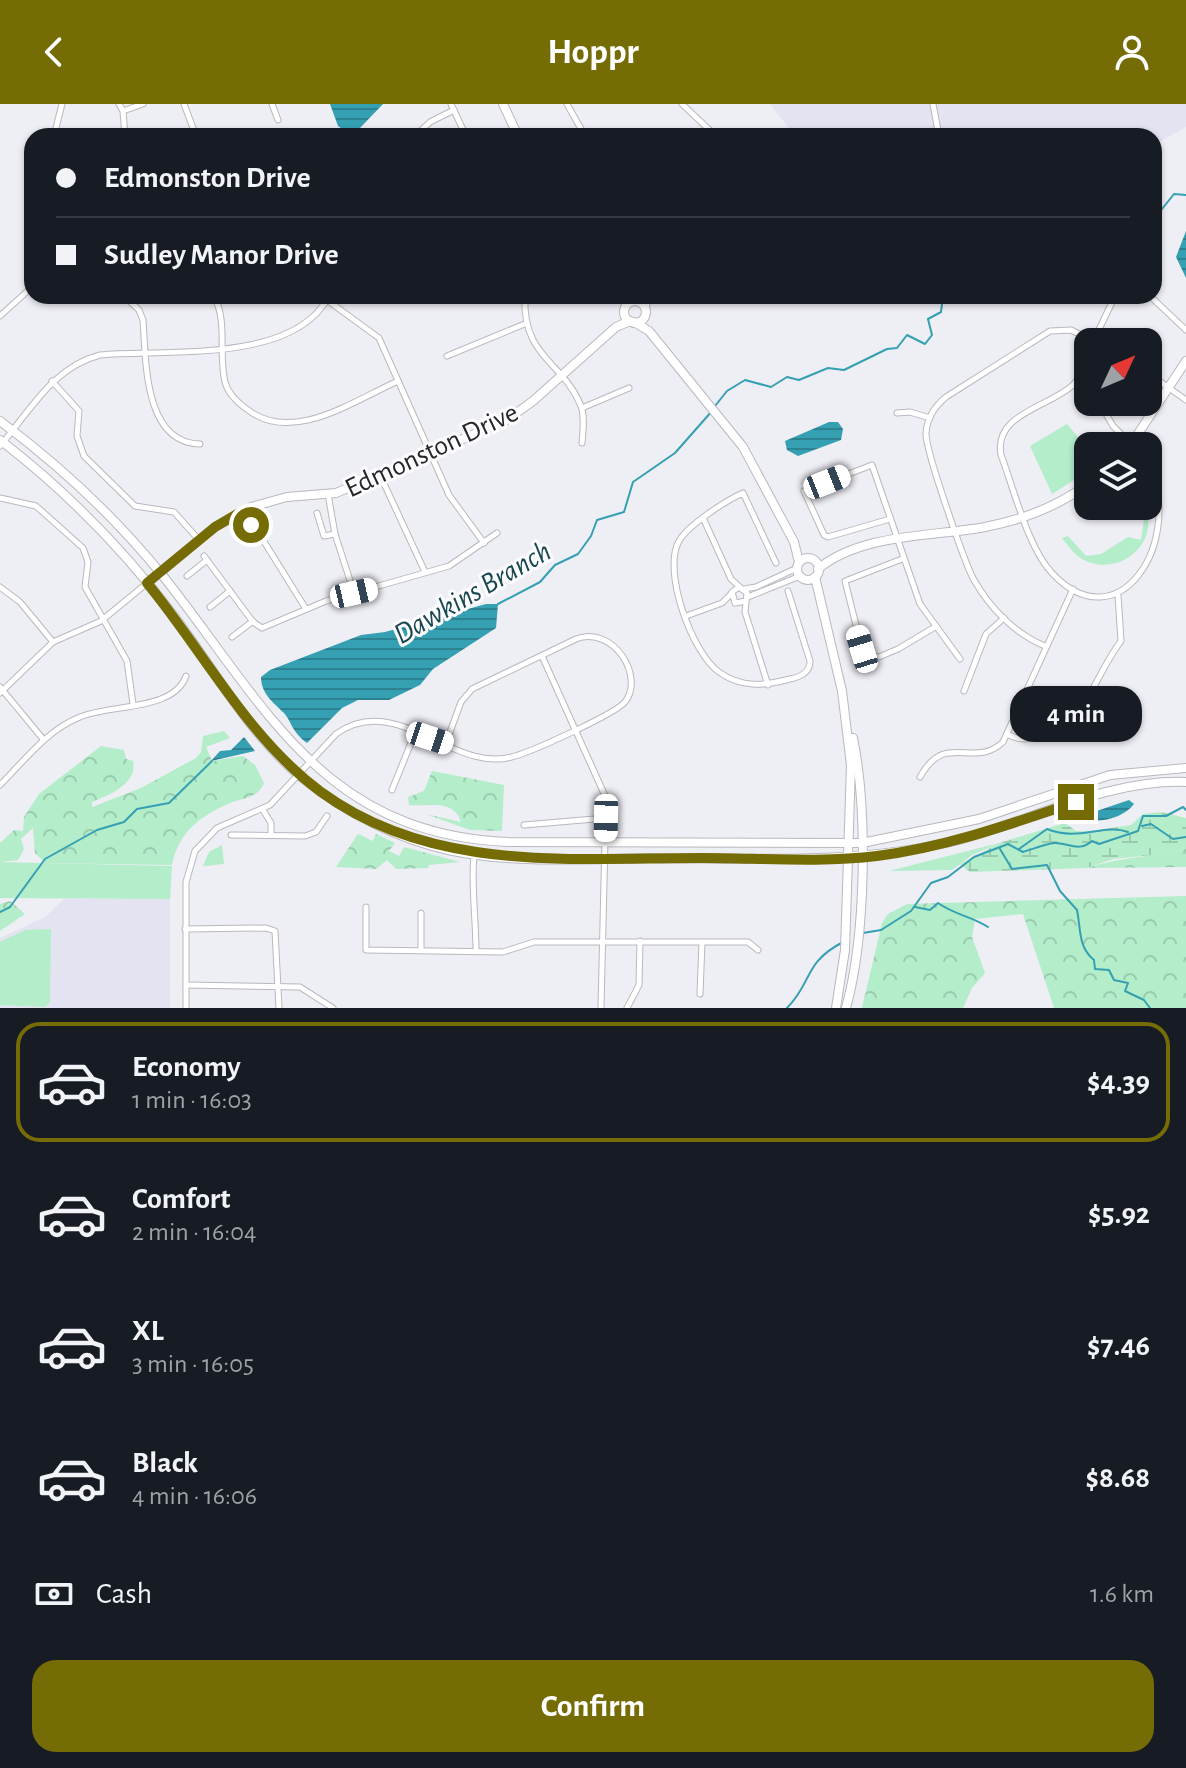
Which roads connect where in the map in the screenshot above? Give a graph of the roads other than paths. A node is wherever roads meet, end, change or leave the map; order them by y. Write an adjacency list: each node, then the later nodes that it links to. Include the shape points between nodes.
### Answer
1 (62, 104): 13 (street)
2 (119, 104): 11 (street)
3 (143, 104): 11 (street)
4 (184, 104): 15 (street)
5 (272, 104): 12 (street)
6 (503, 104): 18 (main road)
7 (567, 104): 19 (street)
8 (682, 104): 20 (street)
9 (933, 104): 21 (street)
10 (452, 107): 16 (street); 17 (street)
11 (123, 111): 14 (street)
12 (278, 120)
13 (56, 128)
14 (124, 128)
15 (193, 128)
16 (424, 128)
17 (462, 128)
18 (514, 128)
19 (580, 128)
20 (708, 128)
21 (938, 128)
22 (24, 294): 35 (street)
23 (130, 304): 44 (street, via 143,320)
24 (218, 304): 43 (street)
25 (324, 304): 43 (street, via 289,336)
26 (336, 304): 49 (street, via 379,338)
27 (526, 304): 37 (street)
28 (622, 304): 34 (main road)
29 (635, 304): 33 (main road)
30 (643, 304): 33 (street)
31 (1111, 304): 39 (street)
32 (1158, 304): 40 (street)
33 (640, 307): 34 (main road); 36 (main road, Edmonston Drive); 41 (main road)
34 (624, 311): 36 (main road); 38 (main road, Edmonston Drive)
35 (0, 316)
36 (632, 322): 38 (main road, Edmonston Drive); 41 (main road)
37 (527, 323): 45 (street); 47 (street, via 536,348)
38 (616, 327): 47 (main road, Edmonston Drive)
39 (1100, 328)
40 (1186, 330)
41 (649, 331): 79 (main road, via 727,425)
42 (1074, 332): 57 (street, via 1050,331 946,397)
43 (223, 347): 44 (street); 49 (street, via 228,390 247,410 273,423 313,419)
44 (145, 352): 48 (street, via 88,358); 63 (street, via 150,398 162,420 179,437)
45 (447, 356)
46 (1186, 361): 53 (main road)
47 (560, 376): 55 (street); 64 (main road, Edmonston Drive, via 505,421)
48 (52, 381): 59 (street); 77 (street, via 79,411 77,436 84,456 129,502 141,509 174,512)
49 (398, 381): 64 (street)
50 (1074, 383): 71 (street, via 1011,423 1001,436 1001,455)
51 (1162, 383): 53 (street)
52 (629, 388): 55 (street)
53 (1169, 388): 54 (street); 60 (main road)
54 (1186, 400)
55 (582, 408): 62 (street)
56 (897, 413): 57 (street)
57 (930, 418): 74 (street, via 926,444)
58 (0, 421): 59 (main road)
59 (13, 430): 61 (street); 85 (main road, via 75,483)
60 (1140, 432)
61 (1, 443): 89 (main road, via 81,511)
62 (582, 443)
63 (200, 444)
64 (431, 453): 65 (main road, Edmonston Drive); 80 (street, via 449,495)
65 (380, 475): 67 (main road, Edmonston Drive); 86 (street)
66 (1074, 491): 71 (main road)
67 (328, 494): 69 (main road, Edmonston Drive, via 287,497); 76 (street)
68 (0, 498): 108 (street, via 29,502 76,538 86,555 85,587)
69 (244, 510): 77 (main road, Edmonston Drive); 104 (street)
70 (317, 513): 76 (street, via 320,533)
71 (1024, 516): 74 (main road); 93 (street, via 1044,564)
72 (890, 519): 72 (street, via 828,537 804,491 872,465); 78 (street)
73 (704, 520): 82 (street, via 743,493); 88 (street); 106 (street, via 679,541 674,560 676,590)
74 (957, 531): 78 (main road); 107 (street, via 974,581)
75 (497, 533): 80 (street)
76 (335, 534): 96 (street)
77 (199, 540): 85 (main road, Edmonston Drive)
78 (896, 540): 81 (street); 83 (main road)
79 (794, 542): 83 (main road); 84 (main road)
80 (484, 543): 86 (street, via 449,566)
81 (902, 559): 110 (street); 110 (street, via 845,581 862,649 879,657)
82 (776, 563)
83 (814, 566): 84 (main road); 84 (main road); 103 (main road)
84 (800, 571): 92 (street); 99 (street); 103 (main road)
85 (160, 572): 89 (main road, Edmonston Drive); 127 (main road, via 260,708)
86 (425, 572): 96 (street)
87 (187, 576): 94 (street, via 206,558)
88 (731, 579): 92 (street); 97 (street)
89 (147, 583): 108 (street); 129 (main road, via 257,730)
90 (0, 587): 112 (street)
91 (1140, 587): 98 (street)
92 (742, 588): 97 (street); 99 (street)
93 (1073, 589): 98 (street); 113 (street)
94 (230, 591): 102 (street); 109 (street)
95 (788, 591): 117 (street, via 810,668)
96 (354, 593): 104 (street)
97 (731, 593): 100 (street); 101 (street)
98 (1118, 595): 124 (street, via 1121,641 1083,708 1058,731 1025,740)
99 (746, 599): 101 (street); 105 (street)
100 (722, 603): 101 (street); 106 (street)
101 (736, 603): 105 (street)
102 (210, 607)
103 (820, 607): 121 (main road)
104 (306, 609): 109 (street, via 262,628)
105 (745, 612): 117 (street)
106 (686, 616): 117 (street, via 700,651 718,671 751,685)
107 (1004, 618): 113 (street); 119 (street, via 986,634)
108 (104, 619): 112 (street); 120 (street, via 127,661)
109 (253, 621): 111 (street)
110 (935, 627): 115 (street)
111 (232, 637)
112 (53, 642): 118 (street)
113 (1045, 646): 124 (street)
114 (542, 656): 122 (street); 122 (street, via 595,635 613,643 624,662 631,684 624,702); 126 (street, via 472,689 461,702)
115 (960, 659)
116 (186, 676): 120 (street, via 163,699)
117 (768, 685)
118 (1, 691): 125 (street)
119 (964, 691)
120 (133, 704): 125 (street, via 81,716)
121 (847, 718): 141 (main road, via 862,791); 142 (main road)
122 (576, 728): 126 (street, via 504,759); 136 (street, via 604,789)
123 (415, 733): 126 (street); 127 (street, via 392,723 358,722 336,734); 133 (street)
124 (1007, 734): 130 (street, via 987,751 941,753)
125 (43, 739): 132 (street)
126 (446, 743)
127 (309, 763): 129 (street); 140 (main road, via 369,804 436,833 483,841)
128 (1186, 768): 141 (main road, via 1110,775 979,819)
129 (298, 774): 134 (street); 143 (main road, via 374,824 446,850)
130 (920, 777)
131 (1186, 782): 144 (main road, via 1127,787 955,841)
132 (0, 785)
133 (392, 790)
134 (263, 810): 139 (street); 149 (street, via 217,828 195,851 186,875)
135 (327, 816): 139 (street, via 311,834)
136 (606, 818): 137 (street); 140 (street)
137 (524, 825)
138 (231, 835): 139 (street)
139 (271, 835)
140 (606, 843): 142 (main road); 145 (street)
141 (862, 843): 142 (main road); 144 (main road)
142 (849, 844): 146 (main road)
143 (474, 854): 145 (main road); 155 (street)
144 (861, 857): 146 (main road); 165 (main road)
145 (605, 858): 146 (main road); 151 (street)
146 (848, 858): 164 (main road, via 845,950)
147 (366, 907): 153 (street, via 366,950)
148 (421, 913): 153 (street)
149 (185, 929): 156 (street); 157 (street, via 272,928 278,936)
150 (640, 941): 151 (street); 152 (street); 163 (street, via 639,985)
151 (603, 942): 155 (street, via 534,942 503,952); 162 (street)
152 (702, 942): 154 (street, via 748,942); 158 (street)
153 (421, 950): 155 (street)
154 (758, 950)
155 (476, 951)
156 (186, 985): 157 (street); 159 (street)
157 (278, 987): 160 (street); 161 (street, via 308,990)
158 (700, 994)
159 (186, 1008)
160 (279, 1008)
161 (333, 1008)
162 (601, 1008)
163 (627, 1008)
164 (836, 1008)
165 (846, 1008)

